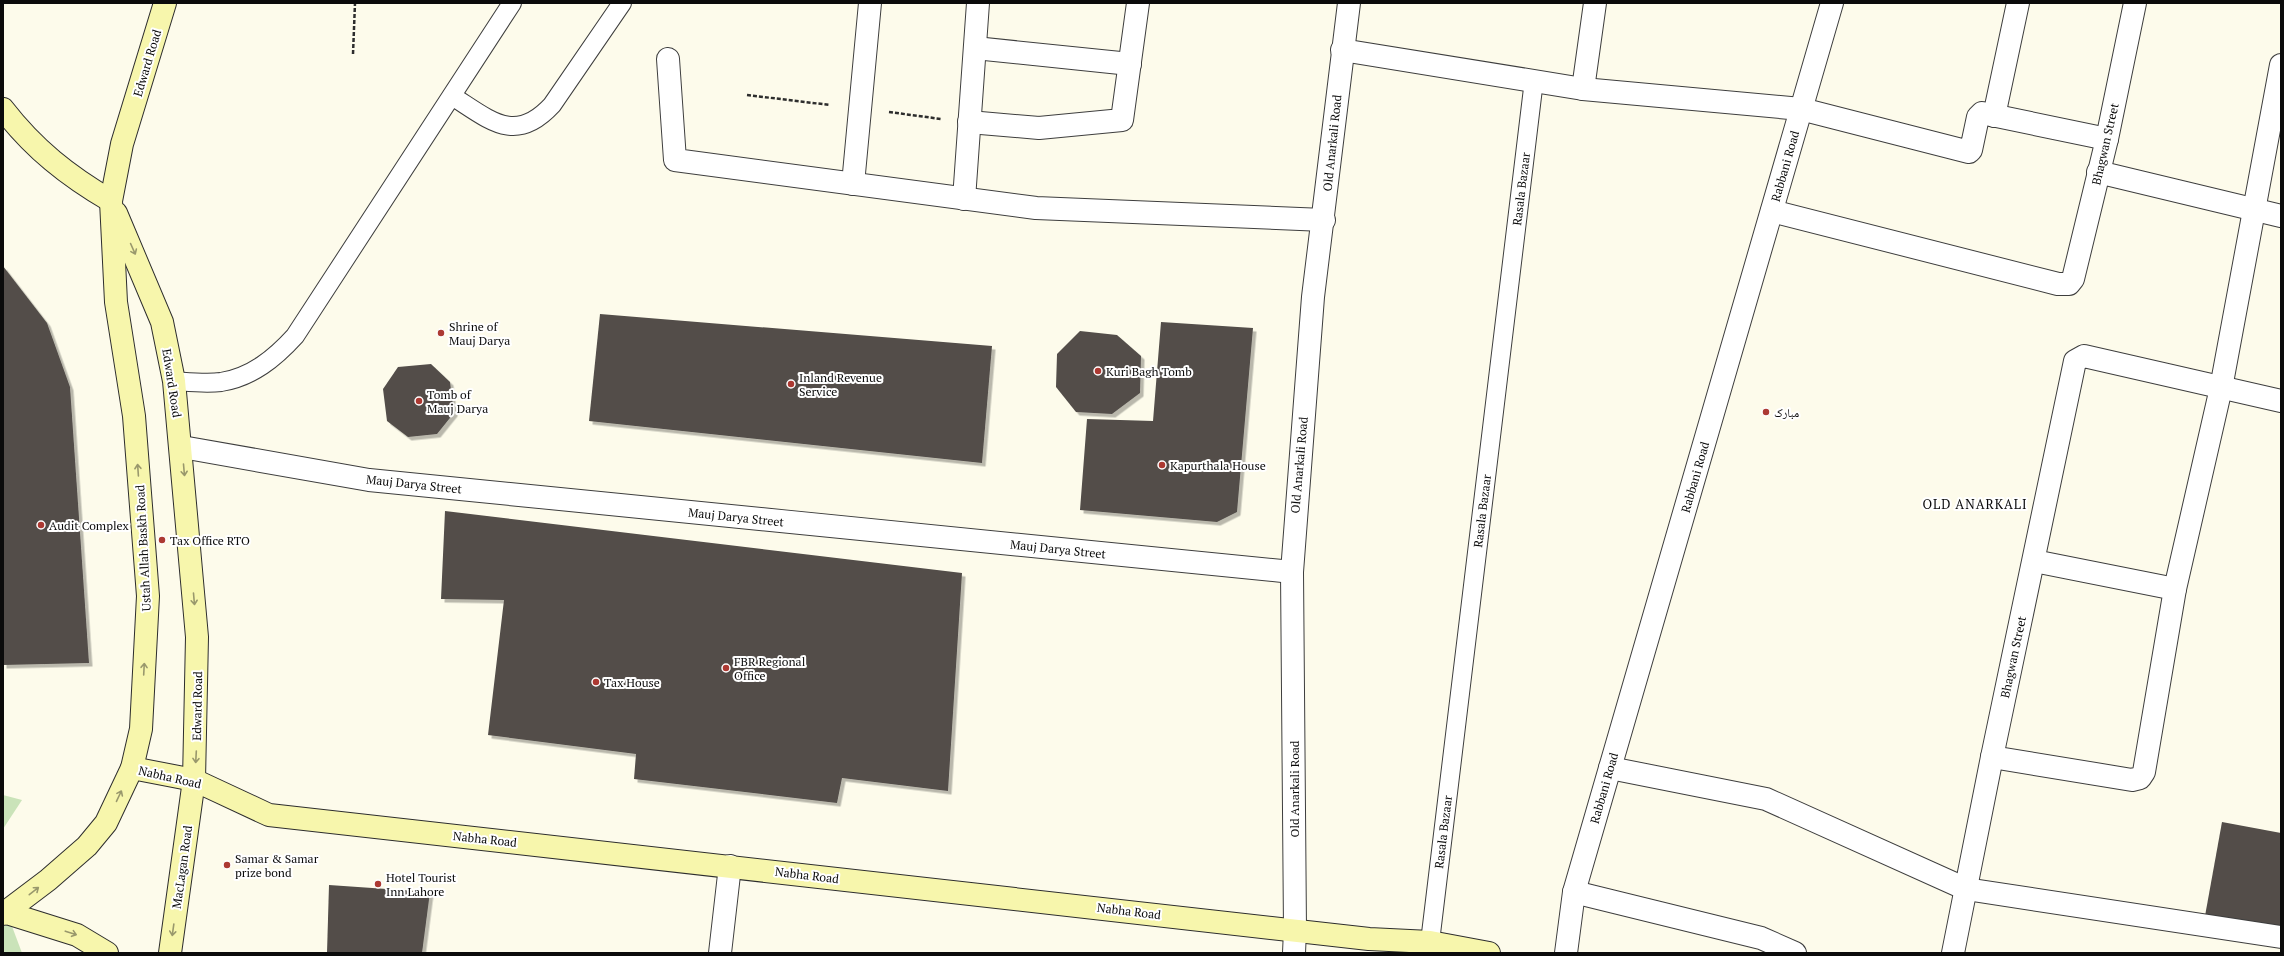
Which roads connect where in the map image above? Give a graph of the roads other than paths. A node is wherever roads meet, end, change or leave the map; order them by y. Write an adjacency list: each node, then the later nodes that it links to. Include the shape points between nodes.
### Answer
1 (165, 3): 28 (main road, Edward Road, via 122,144)
2 (512, 3): 19 (lane)
3 (622, 3): 19 (lane, via 552,105 540,118 512,127 498,124)
4 (870, 3): 26 (street)
5 (978, 3): 12 (street)
6 (1138, 3): 15 (street)
7 (1349, 3): 13 (street, Old Anarkali Road)
8 (1596, 3): 18 (street)
9 (1832, 3): 20 (street, Rabbani Road)
10 (2018, 3): 22 (street)
11 (2135, 3): 24 (street, Bhagwan Street)
12 (974, 48): 15 (street); 23 (street)
13 (1342, 50): 17 (street); 32 (street, Old Anarkali Road)
14 (668, 59): 26 (street, via 675,160)
15 (1130, 64): 23 (street, via 1122,120 1040,128)
16 (2281, 65): 29 (street)
17 (1534, 80): 18 (street); 50 (lane, Rasala Bazaar)
18 (1582, 89): 20 (street)
19 (452, 96): 33 (lane, via 295,336 278,355 249,374 220,382)
20 (1801, 109): 22 (street, via 1968,152 1971,150 1979,114); 30 (street, Rabbani Road)
21 (3, 110): 28 (main road, via 42,153 76,180)
22 (1994, 116): 24 (street)
23 (969, 122): 27 (street)
24 (2107, 139): 25 (street, Bhagwan Street)
25 (2098, 172): 29 (street); 30 (street, Bhagwan Street, via 2073,279 2069,284 2058,284)
26 (853, 184): 27 (street)
27 (964, 199): 32 (street, via 1036,208)
28 (111, 201): 33 (main road, Edward Road, one-way to 33, via 162,322); 41 (main road, Ustah Allah Baskh Road, one-way to 28, via 141,729 148,596 134,416 116,302)
29 (2254, 210): 31 (street); 34 (street)
30 (1772, 211): 42 (street, Rabbani Road)
31 (2281, 216)
32 (1324, 220): 38 (street, Old Anarkali Road, via 1312,305)
33 (174, 382): 36 (main road, Edward Road)
34 (2221, 388): 35 (street); 37 (street, Bhagwan Street, via 2084,356 2076,362); 39 (street)
35 (2281, 401)
36 (182, 447): 38 (street, Mauj Darya Street, via 369,480); 43 (main road, Edward Road, one-way to 43, via 197,636)
37 (2034, 561): 39 (street); 40 (street, Bhagwan Street)
38 (1292, 572): 48 (street, Old Anarkali Road)
39 (2175, 589): 40 (street, via 2144,772 2140,778 2132,780)
40 (1992, 757): 45 (street, Bhagwan Street)
41 (132, 768): 43 (main road, Nabha Road); 47 (main road, Ustah Allah Baskh Road, one-way to 41, via 87,846 106,823)
42 (1610, 768): 45 (street, via 1766,799); 46 (street, Rabbani Road)
43 (194, 780): 44 (main road, Nabha Road, via 270,814); 52 (main road, MacLagan Road, one-way to 52)
44 (730, 866): 48 (main road, Nabha Road); 53 (street)
45 (1966, 889): 49 (street); 58 (street, Bhagwan Street)
46 (1574, 892): 56 (street, Rabbani Road); 57 (street, via 1761,938)
47 (5, 914): 51 (main road, one-way to 51, via 77,935)
48 (1295, 930): 50 (main road, Nabha Road, via 1369,939); 54 (street, Old Anarkali Road)
49 (2281, 937)
50 (1430, 942): 55 (main road, Nabha Road)
51 (107, 953)
52 (170, 953)
53 (720, 953)
54 (1294, 953)
55 (1489, 953)
56 (1566, 953)
57 (1795, 953)
58 (1953, 953)

